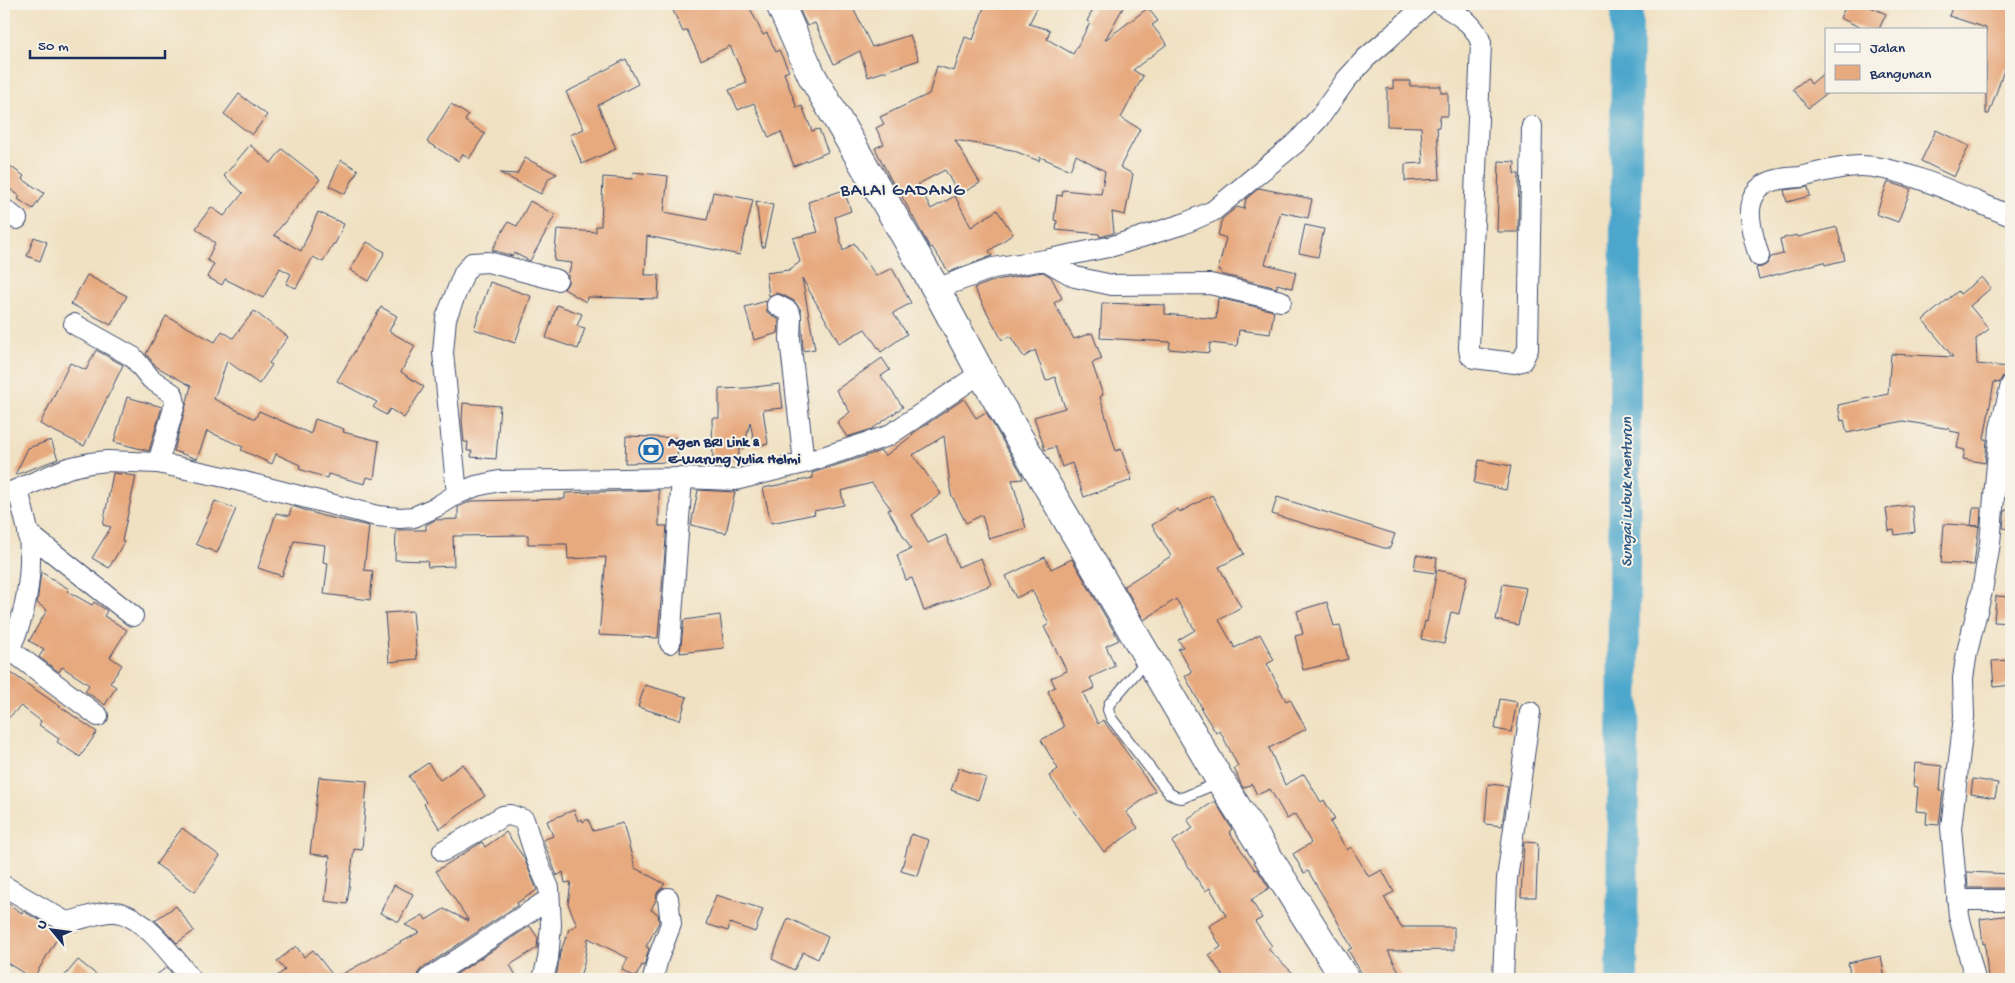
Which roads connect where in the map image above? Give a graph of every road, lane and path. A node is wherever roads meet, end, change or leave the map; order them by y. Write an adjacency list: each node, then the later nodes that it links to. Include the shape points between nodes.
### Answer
1 (780, 4): 9 (street, via 812,76)
2 (1426, 4): 7 (street, via 1366,58 1297,142 1213,211 1113,246)
3 (1441, 4): 4 (street, via 1472,26 1481,43 1469,348 1474,358 1515,363 1522,361 1528,349)
4 (1532, 126)
5 (2011, 216): 6 (street, via 1886,169 1860,166 1838,169 1770,182 1755,194 1750,218)
6 (1759, 256)
7 (1045, 260): 9 (street, via 993,268); 10 (street, via 1075,277 1112,285 1210,284)
8 (557, 280): 19 (street, via 488,262 472,263 464,272 446,318 443,353)
9 (936, 289): 13 (street)
10 (1281, 301)
11 (777, 305): 16 (street, via 791,316 790,339)
12 (74, 324): 15 (street, via 133,357 152,379 174,394)
13 (981, 373): 16 (street, via 888,436); 24 (street)
14 (2011, 385): 32 (street, via 2000,429 1990,542 1982,591 1966,652 1963,678 1964,718 1951,828)
15 (158, 463): 18 (street, via 90,463 68,468); 19 (street, via 377,516 414,517)
16 (804, 463): 17 (street, via 735,480)
17 (682, 478): 19 (street, via 499,481); 22 (street)
18 (11, 492): 20 (street)
19 (457, 494)
20 (28, 532): 21 (street); 23 (street, via 28,588 20,621)
21 (134, 616)
22 (670, 643)
23 (6, 653): 26 (street)
24 (1148, 659): 27 (street); 27 (lane, via 1109,704 1111,718 1169,793 1182,798)
25 (1530, 712): 39 (street, via 1507,879)
26 (98, 716)
27 (1221, 782): 38 (street)
28 (443, 851): 31 (street, via 503,816 518,817 524,820 549,888)
29 (4, 886): 34 (street, via 68,922 113,912 130,917 157,938)
30 (668, 898): 37 (street, via 670,924)
31 (549, 900): 35 (street); 36 (street, via 551,925)
32 (1957, 900): 33 (street); 40 (street)
33 (2011, 900)
34 (191, 979)
35 (428, 979)
36 (543, 979)
37 (653, 979)
38 (1345, 979)
39 (1503, 979)
40 (1975, 979)

